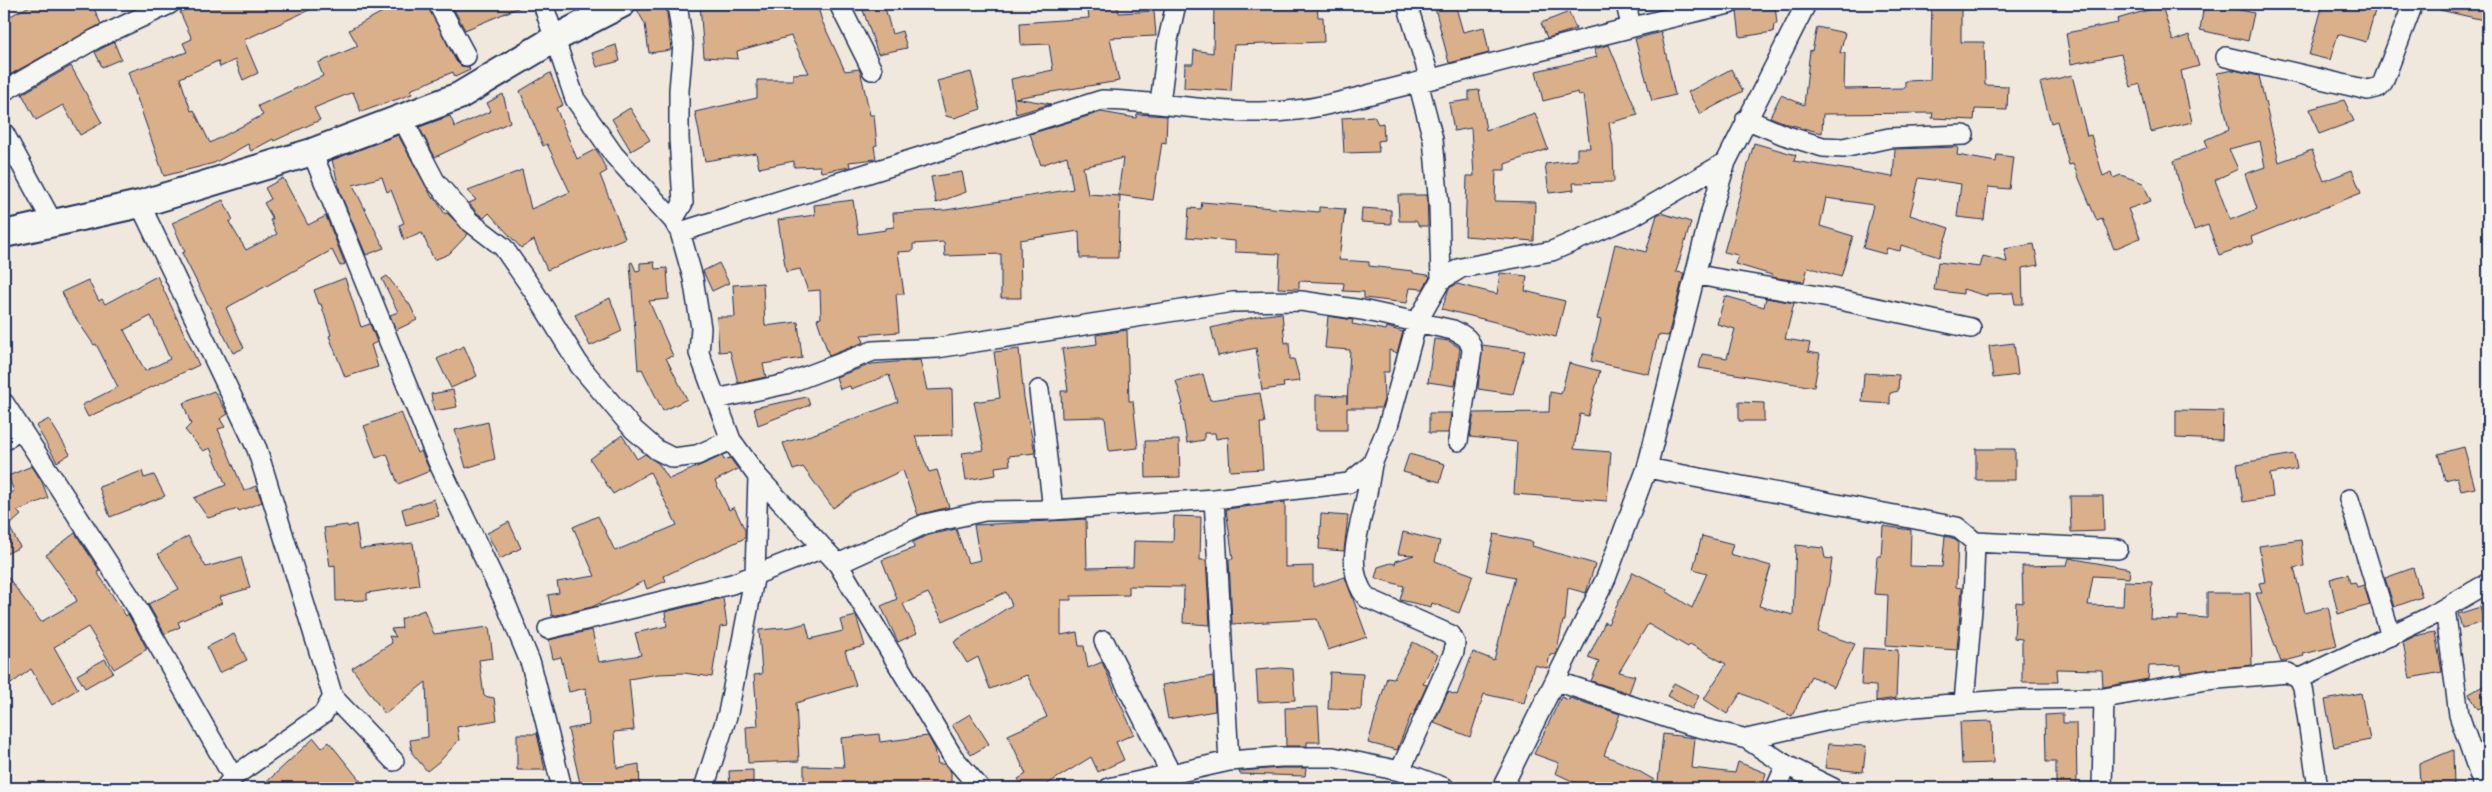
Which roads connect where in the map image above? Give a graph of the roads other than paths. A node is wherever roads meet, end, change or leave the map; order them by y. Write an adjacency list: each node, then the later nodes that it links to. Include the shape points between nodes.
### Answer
1 (170, 4): 19 (street, via 96,38)
2 (438, 4): 15 (street)
3 (543, 4): 14 (street)
4 (622, 4): 14 (street)
5 (677, 4): 29 (street, via 683,44 678,138 683,203)
6 (840, 4): 17 (street)
7 (1176, 4): 20 (street)
8 (1407, 4): 18 (street)
9 (1626, 4): 13 (street)
10 (1729, 4): 13 (street)
11 (1806, 4): 22 (street)
12 (2413, 4): 16 (street, via 2383,82 2368,90)
13 (1631, 26): 18 (street)
14 (556, 38): 21 (street, via 458,96); 29 (street, via 575,99 614,155)
15 (466, 56)
16 (2226, 57)
17 (872, 70)
18 (1424, 80): 20 (street, via 1298,110 1234,113); 32 (street, via 1439,206)
19 (4, 91)
20 (1160, 103): 29 (street, via 1102,100)
21 (402, 118): 25 (street); 40 (street, via 434,181 469,221 503,247 580,366 634,430 673,458 697,455)
22 (1746, 119): 24 (street, via 1822,148 1843,148 1889,138); 26 (street)
23 (4, 133): 28 (street)
24 (1964, 135)
25 (312, 152): 27 (street); 70 (street, via 438,462 531,664)
26 (1726, 162): 31 (street); 32 (street, via 1633,216 1552,251 1461,268)
27 (140, 204): 28 (street); 60 (street, via 257,449)
28 (53, 223): 30 (street)
29 (677, 226): 36 (street, via 693,278 701,328 699,353)
30 (4, 234)
31 (1697, 275): 34 (street); 43 (street)
32 (1440, 280): 33 (street)
33 (1417, 322): 36 (street, via 1301,301 1233,302 937,348 873,351 786,384); 41 (street, via 1452,330 1471,343); 42 (street, via 1388,426)
34 (1971, 328)
35 (1039, 390): 47 (street)
36 (716, 399): 40 (street)
37 (4, 403): 38 (street)
38 (19, 427): 39 (street); 69 (street, via 136,606)
39 (4, 440)
40 (731, 440): 44 (street)
41 (1458, 440)
42 (1372, 464): 45 (street, via 1348,482); 67 (street, via 1357,535 1354,566 1359,587 1368,598 1451,635 1455,643 1454,652)
43 (1647, 468): 48 (street, via 1957,527); 59 (street, via 1606,578)
44 (758, 477): 49 (street); 52 (street)
45 (1214, 499): 47 (street); 65 (street)
46 (2349, 499): 56 (street)
47 (1053, 510): 51 (street, via 984,511 925,524)
48 (1975, 542): 50 (street); 62 (street)
49 (823, 548): 51 (street); 52 (street)
50 (2118, 549)
51 (838, 564): 72 (street, via 953,756)
52 (755, 574): 55 (street, via 732,584); 71 (street, via 728,713)
53 (2488, 583): 54 (street)
54 (2445, 608): 56 (street); 80 (street, via 2459,715)
55 (548, 629)
56 (2391, 636): 58 (street)
57 (1104, 641): 68 (street)
58 (2299, 679): 61 (street, via 2288,674 2206,680); 79 (street)
59 (1556, 681): 63 (street, via 1686,724); 75 (street)
60 (333, 697): 64 (street); 69 (street, via 323,714)
61 (2104, 698): 62 (street); 78 (street)
62 (1964, 702): 63 (street, via 1830,720)
63 (1747, 739): 66 (street)
64 (394, 761)
65 (1229, 761): 67 (street, via 1333,757); 68 (street)
66 (1786, 765): 76 (street); 77 (street)
67 (1400, 771): 74 (street)
68 (1171, 774): 73 (street)
69 (228, 783)
70 (562, 788)
71 (704, 788)
72 (980, 788)
73 (1108, 788)
74 (1445, 788)
75 (1502, 788)
76 (1776, 788)
77 (1833, 788)
78 (2102, 788)
79 (2318, 788)
80 (2484, 788)

